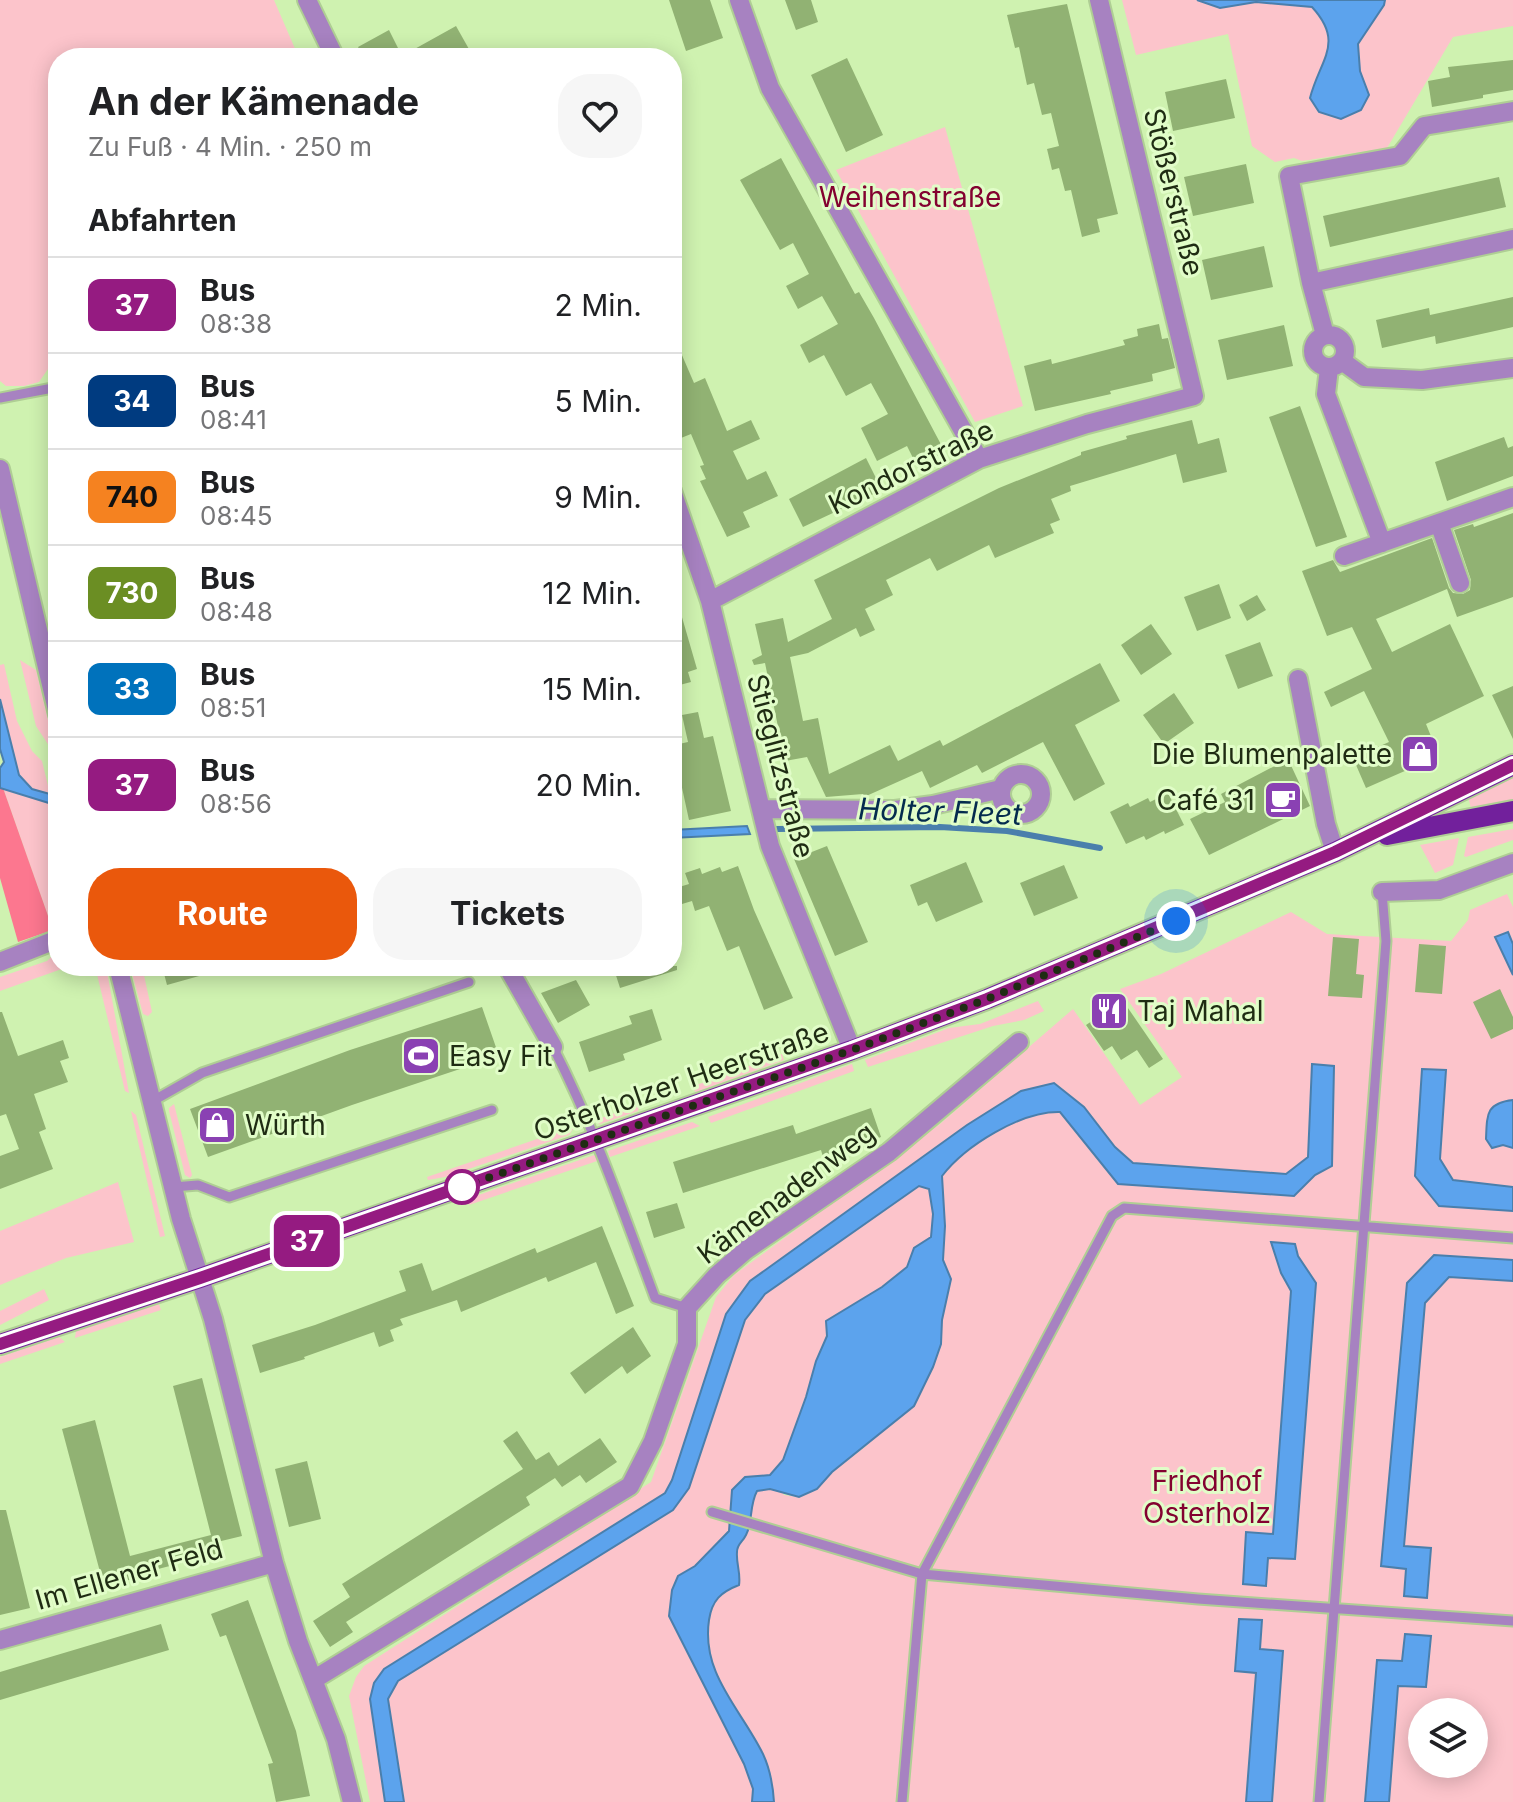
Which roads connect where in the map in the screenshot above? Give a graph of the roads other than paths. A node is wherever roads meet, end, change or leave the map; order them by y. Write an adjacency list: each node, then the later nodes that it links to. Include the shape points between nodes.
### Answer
1 (307, 0): 4 (street)
2 (739, 0): 14 (street, via 770,88)
3 (1099, 0): 12 (street, Stößerstraße)
4 (330, 48)
5 (1513, 111): 7 (street, via 1424,126 1400,156 1289,176)
6 (1513, 239): 7 (street)
7 (1311, 283): 8 (street)
8 (1325, 335): 9 (street, via 1342,342 1345,351); 9 (street, via 1315,342 1312,353 1318,364)
9 (1336, 364): 10 (street, via 1364,377 1422,380); 19 (street, via 1326,394)
10 (1513, 368)
11 (48, 389): 13 (lane)
12 (1194, 396): 14 (street, Kondorstraße)
13 (0, 398)
14 (979, 459): 22 (street, Kondorstraße)
15 (0, 469): 23 (street)
16 (1513, 497): 18 (street)
17 (682, 520): 22 (street, Stieglitzstraße)
18 (1439, 523): 19 (street); 21 (street)
19 (1382, 543): 20 (street)
20 (1344, 556)
21 (1460, 583)
22 (710, 601): 27 (street, Stieglitzstraße)
23 (48, 672)
24 (1298, 679): 30 (street)
25 (1513, 765): 29 (main road, Osterholzer Heerstraße)
26 (1001, 789): 27 (street, via 895,810)
27 (761, 809): 40 (street, Stieglitzstraße, via 770,846)
28 (1513, 811): 29 (main road, Osterholzer Heerstraße)
29 (1367, 838): 30 (main road, Osterholzer Heerstraße)
30 (1335, 852): 40 (main road, Osterholzer Heerstraße, via 987,999)
31 (1513, 863): 32 (street, via 1439,890)
32 (1382, 892): 45 (lane, via 1386,941)
33 (48, 943): 34 (street)
34 (0, 962)
35 (120, 976): 41 (street)
36 (513, 976): 39 (street)
37 (469, 982): 41 (lane, via 202,1073)
38 (1019, 1042): 48 (street, Kämenadenweg, via 889,1152 746,1250)
39 (553, 1047): 43 (lane)
40 (852, 1050): 43 (main road, Osterholzer Heerstraße)
41 (151, 1102): 44 (street)
42 (492, 1110): 44 (lane, via 229,1197 198,1185)
43 (595, 1140): 47 (main road, Osterholzer Heerstraße); 48 (lane, via 655,1298)
44 (173, 1187): 47 (street)
45 (1365, 1225): 46 (lane); 52 (lane, via 1124,1208 1112,1216); 53 (lane)
46 (1513, 1238)
47 (200, 1278): 49 (main road, Osterholzer Heerstraße); 51 (street)
48 (687, 1308): 56 (street, via 687,1344 653,1441 630,1486)
49 (0, 1344)
50 (712, 1512): 52 (lane)
51 (274, 1563): 55 (street, Im Ellener Feld); 56 (street)
52 (922, 1574): 53 (lane); 58 (lane)
53 (1335, 1607): 54 (lane); 59 (lane)
54 (1513, 1621)
55 (0, 1640)
56 (313, 1680): 57 (street)
57 (352, 1802)
58 (902, 1802)
59 (1319, 1802)

